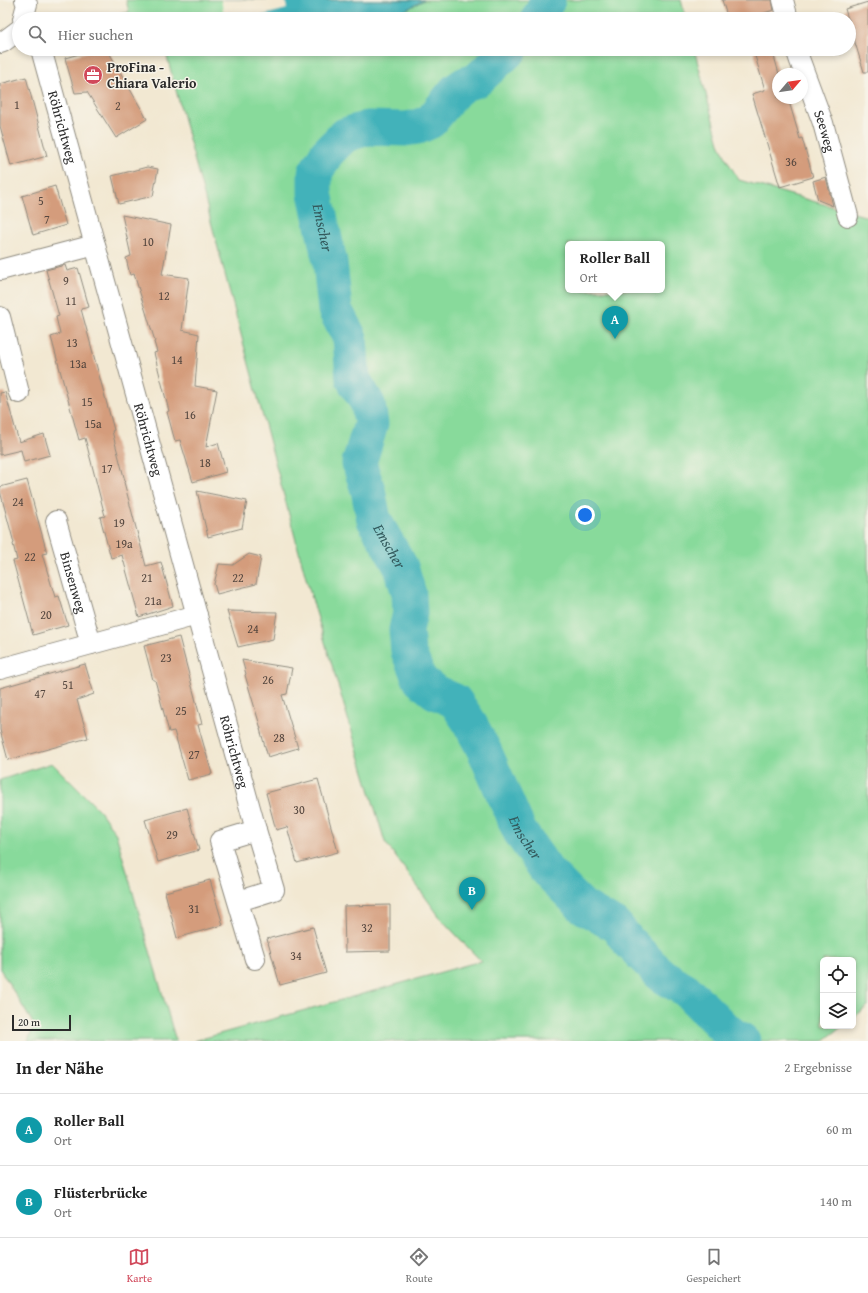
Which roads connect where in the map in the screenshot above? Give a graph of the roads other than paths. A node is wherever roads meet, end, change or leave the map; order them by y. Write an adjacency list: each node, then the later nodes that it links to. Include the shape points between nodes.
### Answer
1 (25, 0): 3 (street, via 27,4)
2 (782, 0): 4 (street)
3 (25, 12)
4 (786, 12)
5 (12, 35): 6 (street)
6 (0, 43)
7 (43, 56): 10 (street, Röhrichtweg)
8 (799, 56): 9 (street, Seeweg, via 823,123)
9 (848, 216)
10 (94, 245): 11 (street); 15 (street, Röhrichtweg)
11 (0, 270)
12 (0, 317): 13 (street)
13 (19, 392)
14 (56, 521): 16 (street, Binsenweg)
15 (197, 615): 16 (street); 18 (street, Röhrichtweg)
16 (91, 644): 17 (street)
17 (0, 669)
18 (256, 830): 19 (street, Röhrichtweg, via 274,890); 19 (street, via 220,841)
19 (238, 901): 20 (street)
20 (255, 959)

